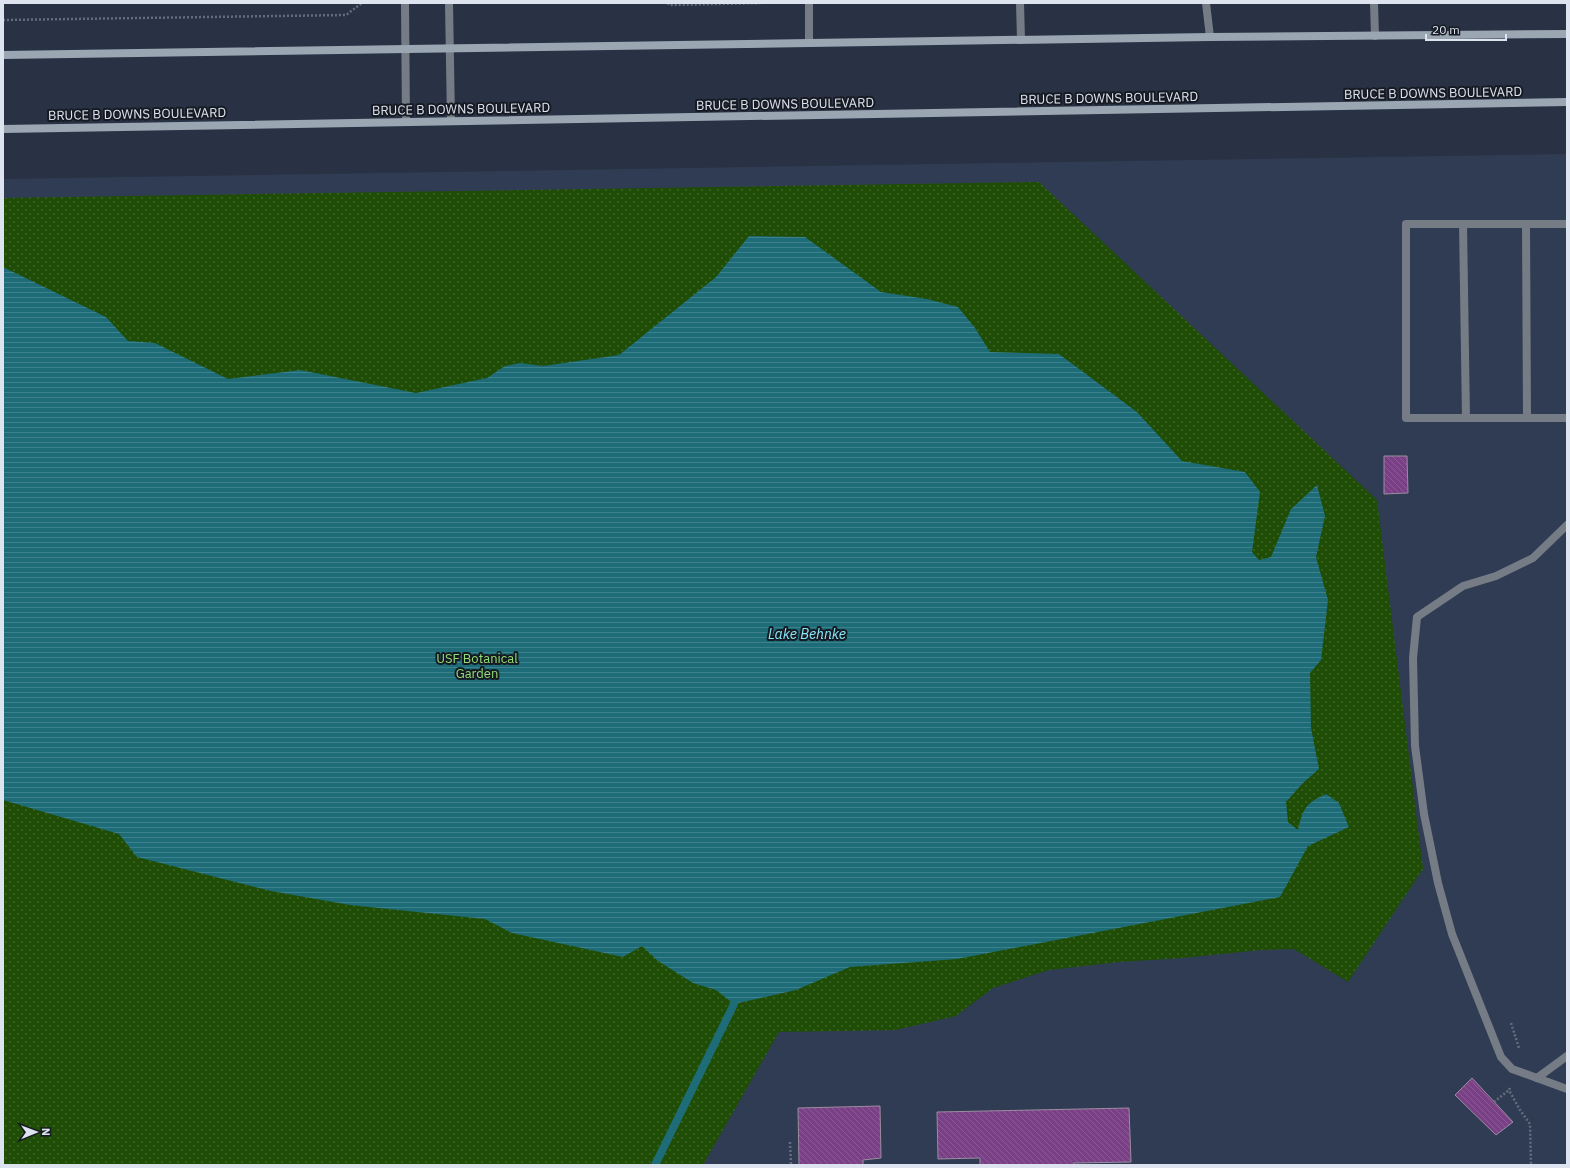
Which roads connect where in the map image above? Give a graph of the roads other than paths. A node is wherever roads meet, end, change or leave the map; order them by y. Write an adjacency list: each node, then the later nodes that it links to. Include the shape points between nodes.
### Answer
1 (405, 3): 13 (street)
2 (449, 3): 12 (street)
3 (809, 3): 11 (street)
4 (1020, 3): 10 (street)
5 (1206, 3): 9 (street)
6 (1374, 3): 8 (street)
7 (1567, 34): 8 (main road)
8 (1375, 36): 9 (main road)
9 (1210, 37): 10 (main road)
10 (1021, 40): 11 (main road)
11 (810, 43): 12 (main road)
12 (450, 48): 13 (main road); 16 (street)
13 (406, 49): 14 (main road); 17 (street)
14 (3, 55)
15 (1567, 102): 16 (main road, BRUCE B DOWNS BOULEVARD)
16 (451, 121): 17 (main road, BRUCE B DOWNS BOULEVARD)
17 (406, 122): 18 (main road, BRUCE B DOWNS BOULEVARD)
18 (3, 129)
19 (1463, 224): 20 (street); 22 (street); 22 (street, via 1406,224 1406,418)
20 (1526, 224): 21 (street); 23 (street)
21 (1567, 224)
22 (1466, 418): 23 (street)
23 (1527, 418): 24 (street)
24 (1567, 418)
25 (1567, 525): 27 (street, via 1533,558 1496,576 1463,586 1417,618 1413,658 1415,746 1424,814 1438,883 1452,934 1501,1057 1512,1069)
26 (1567, 1056): 27 (street)
27 (1537, 1078): 28 (street)
28 (1567, 1089)

